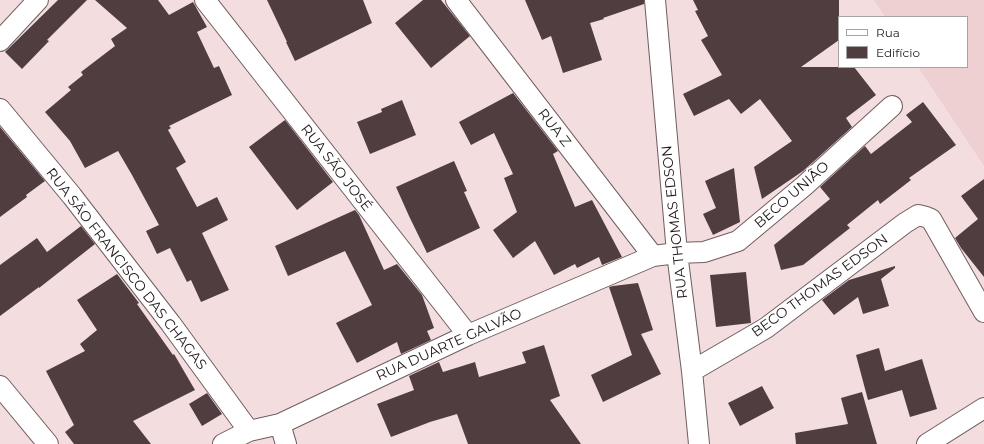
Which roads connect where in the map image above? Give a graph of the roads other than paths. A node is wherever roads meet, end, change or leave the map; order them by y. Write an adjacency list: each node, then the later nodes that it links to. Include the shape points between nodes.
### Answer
1 (38, 0): 5 (street)
2 (205, 0): 11 (street, RUA SÃO JOSÉ)
3 (456, 0): 9 (street, RUA Z)
4 (655, 0): 8 (street, RUA THOMAS EDSON)
5 (0, 41)
6 (892, 106): 8 (street, BECO UNIÃO, via 804,186 738,241 704,252)
7 (0, 109): 16 (street, RUA SÃO FRANCISCO DAS CHAGAS, via 72,196)
8 (677, 253): 9 (street, RUA DUARTE GALVÃO); 12 (street, RUA THOMAS EDSON)
9 (653, 256): 11 (street, RUA DUARTE GALVÃO)
10 (984, 312): 12 (street, BECO THOMAS EDSON, via 931,219 918,215 766,328)
11 (468, 335): 15 (street, RUA DUARTE GALVÃO)
12 (692, 371): 20 (street, RUA THOMAS EDSON)
13 (0, 386): 17 (street)
14 (984, 408): 21 (street)
15 (280, 424): 16 (street, RUA DUARTE GALVÃO); 19 (street)
16 (249, 431): 18 (street, RUA DUARTE GALVÃO)
17 (48, 444)
18 (224, 444)
19 (286, 444)
20 (700, 444)
21 (927, 444)

